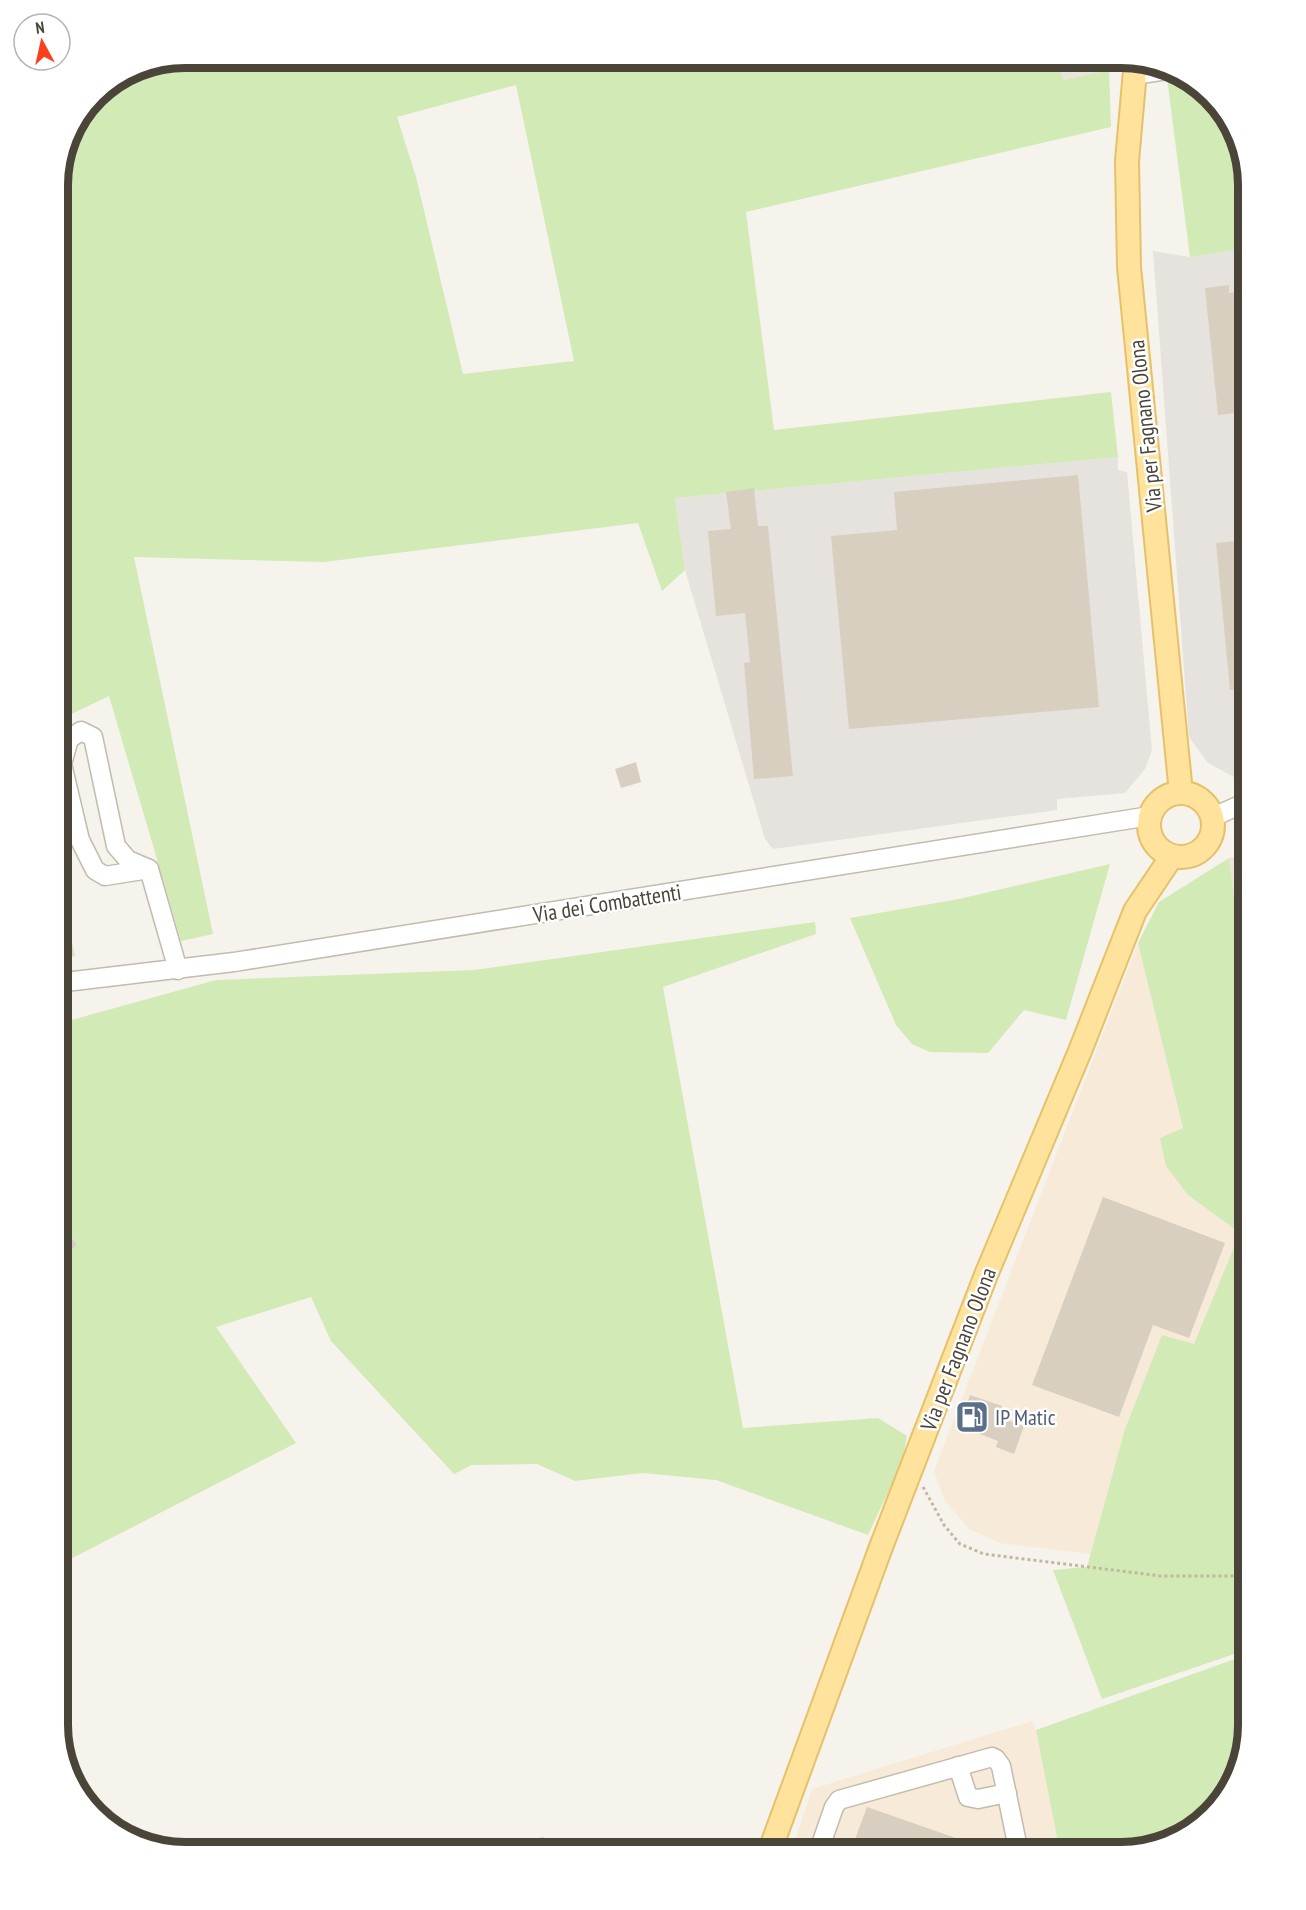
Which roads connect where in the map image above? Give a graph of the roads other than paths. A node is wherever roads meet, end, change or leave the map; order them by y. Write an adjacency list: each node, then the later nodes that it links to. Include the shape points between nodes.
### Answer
1 (1135, 69): 4 (main road, Via per Fagnano Olona, via 1127,161 1129,267)
2 (68, 743): 9 (street, via 81,731 93,737 116,846 128,860)
3 (68, 789): 9 (street, via 80,840 95,870 105,876)
4 (1180, 793): 6 (main road, via 1162,799); 7 (main road, via 1201,799)
5 (1238, 806): 7 (street)
6 (1150, 816): 8 (main road, via 1150,836 1155,845); 10 (street, Via dei Combattenti)
7 (1213, 817): 8 (main road, via 1207,845 1200,852 1182,858)
8 (1172, 856): 14 (main road, Via per Fagnano Olona, via 1135,911 986,1275)
9 (149, 868): 10 (street)
10 (178, 970): 11 (street, Via dei Combattenti)
11 (68, 981)
12 (958, 1766): 13 (street, via 968,1797 978,1799); 13 (street, via 996,1759); 17 (street, via 839,1800)
13 (1007, 1793): 18 (street)
14 (780, 1820): 15 (main road, Via per Fagnano Olona); 16 (street)
15 (773, 1842)
16 (776, 1842)
17 (822, 1842)
18 (1017, 1842)

